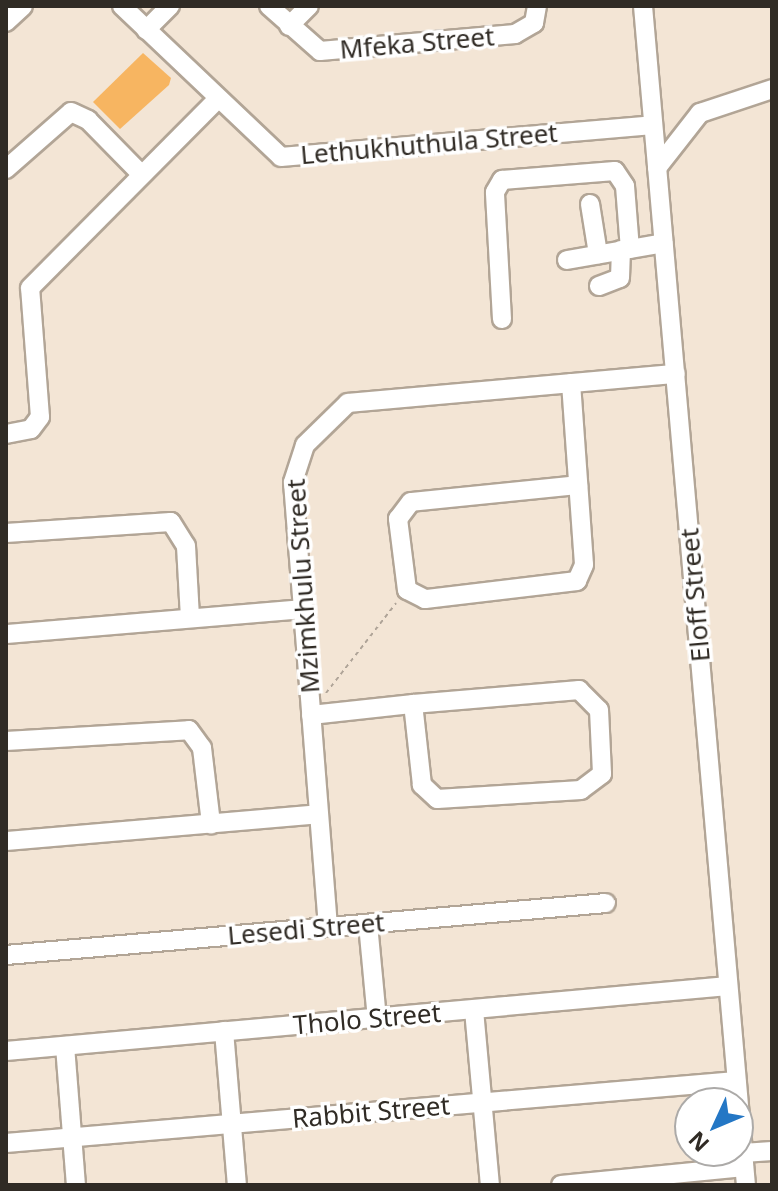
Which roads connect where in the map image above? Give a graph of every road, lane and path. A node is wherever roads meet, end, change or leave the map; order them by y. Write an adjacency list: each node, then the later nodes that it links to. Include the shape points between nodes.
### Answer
1 (23, 6): 8 (street)
2 (122, 6): 10 (street, Lethukhuthula Street)
3 (170, 6): 10 (street)
4 (269, 6): 9 (street, Mfeka Street)
5 (309, 6): 9 (street)
6 (537, 6): 9 (street, Mfeka Street, via 534,23 515,34 329,51 309,47)
7 (643, 6): 13 (street, Eloff Street)
8 (6, 22)
9 (289, 26)
10 (146, 30): 12 (street, Lethukhuthula Street)
11 (772, 89): 14 (street, via 700,113)
12 (217, 100): 13 (street, Lethukhuthula Street, via 281,157); 16 (street)
13 (653, 125): 14 (street, Eloff Street)
14 (657, 168): 18 (street, Eloff Street)
15 (6, 169): 16 (street, via 71,112 88,120)
16 (141, 174): 26 (street, via 30,288 40,417 31,429)
17 (590, 204): 20 (street)
18 (664, 243): 19 (street); 24 (street, Eloff Street)
19 (625, 250): 20 (street); 22 (street, via 620,278); 23 (street, via 625,186 615,171 502,180 495,192)
20 (598, 254): 21 (street)
21 (567, 260)
22 (599, 286)
23 (502, 319)
24 (676, 374): 25 (street, Mzimkhulu Street); 43 (street, Eloff Street)
25 (571, 383): 27 (street); 30 (street, Mzimkhulu Street, via 368,399 332,413 294,470)
26 (6, 434)
27 (578, 485): 29 (street, via 411,502 398,519); 29 (street, via 584,565 577,581 425,599)
28 (6, 533): 31 (street, via 171,522 186,546)
29 (407, 590): 34 (path)
30 (304, 609): 31 (street); 34 (street, Mzimkhulu Street)
31 (190, 618): 32 (street)
32 (6, 634)
33 (413, 704): 33 (street, via 585,691 599,710 602,774 581,790 437,799 422,785); 34 (street)
34 (311, 715): 36 (street, Mzimkhulu Street)
35 (6, 741): 37 (street, via 189,730 202,748)
36 (318, 814): 37 (street); 41 (street, Mzimkhulu Street)
37 (211, 824): 38 (street)
38 (6, 841)
39 (606, 903): 40 (street, Lesedi Street)
40 (368, 924): 41 (street, Lesedi Street); 45 (street)
41 (328, 927): 42 (street, Lesedi Street)
42 (6, 955)
43 (728, 986): 44 (street, Tholo Street); 49 (street, Eloff Street)
44 (474, 1010): 45 (street, Tholo Street); 50 (street)
45 (377, 1019): 46 (street, Tholo Street)
46 (224, 1031): 47 (street, Tholo Street); 51 (street)
47 (65, 1046): 48 (street, Tholo Street); 52 (street)
48 (6, 1051)
49 (736, 1081): 50 (street, Rabbit Street); 55 (street, Eloff Street)
50 (482, 1102): 51 (street, Rabbit Street); 58 (street)
51 (233, 1124): 52 (street, Rabbit Street); 57 (street)
52 (72, 1137): 53 (street, Rabbit Street); 56 (street)
53 (6, 1143)
54 (772, 1151): 55 (street)
55 (744, 1168): 59 (street)
56 (76, 1185)
57 (237, 1185)
58 (490, 1185)
59 (561, 1185)

